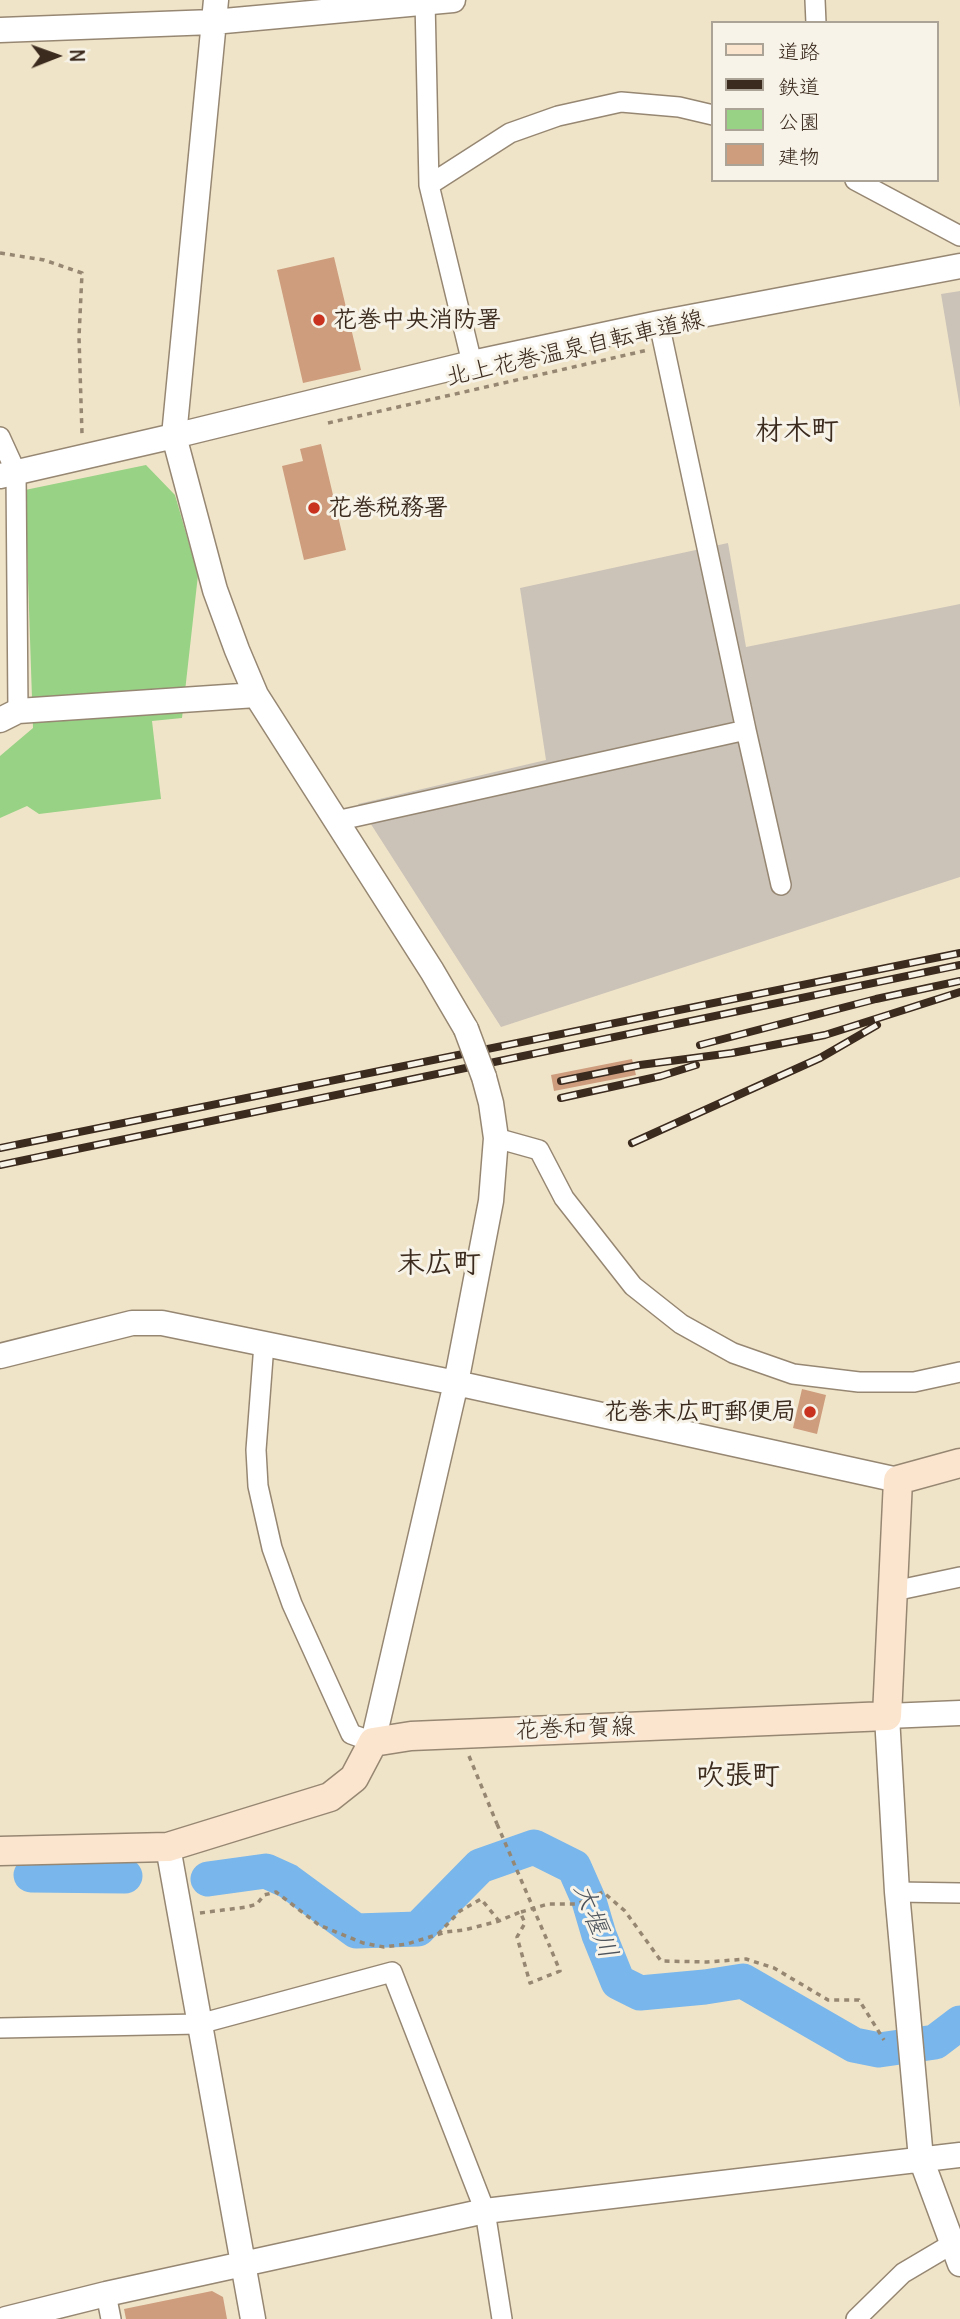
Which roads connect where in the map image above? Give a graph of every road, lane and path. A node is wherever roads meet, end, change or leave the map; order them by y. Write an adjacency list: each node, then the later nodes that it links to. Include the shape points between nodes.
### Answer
1 (453, 0): 3 (street)
2 (815, 0): 5 (street)
3 (425, 1): 4 (street); 9 (street)
4 (215, 11): 6 (street); 16 (street)
5 (816, 21)
6 (0, 30)
7 (712, 116): 9 (street, via 679,107 621,102 558,116 510,133)
8 (859, 182): 10 (street)
9 (429, 185): 14 (street)
10 (960, 236)
11 (0, 253): 18 (path, via 44,260 82,273)
12 (960, 266): 13 (street)
13 (662, 334): 14 (street); 15 (path, 北上花巻温泉自転車道線); 22 (street)
14 (472, 363): 16 (street)
15 (319, 425)
16 (174, 436): 19 (street); 20 (street, via 215,590)
17 (0, 437): 19 (street)
18 (82, 439)
19 (8, 474): 21 (street)
20 (256, 695): 21 (street); 23 (street)
21 (9, 716)
22 (747, 730): 23 (street); 24 (street)
23 (336, 821): 25 (street, bridge, via 466,1029 484,1077)
24 (781, 885)
25 (496, 1138): 28 (street, via 539,1150 564,1198 633,1286 681,1324 733,1353 793,1374 859,1382 914,1382); 29 (street, via 491,1201)
26 (264, 1344): 27 (street, via 162,1323 132,1323); 29 (street); 37 (street, via 256,1450 258,1486 272,1548 351,1734)
27 (0, 1356)
28 (960, 1372)
29 (456, 1383): 31 (street); 37 (street)
30 (960, 1463): 31 (main road)
31 (898, 1480): 33 (main road)
32 (960, 1577): 33 (street)
33 (894, 1591): 35 (main road)
34 (960, 1713): 35 (street)
35 (887, 1716): 36 (main road, 花巻和賀線); 40 (street)
36 (461, 1734): 37 (main road, 花巻和賀線); 42 (path, bridge, via 560,1971 530,1983 517,1937 525,1923)
37 (373, 1742): 38 (main road, via 354,1778 330,1797)
38 (168, 1847): 39 (main road); 46 (street)
39 (0, 1851)
40 (897, 1892): 41 (street); 50 (street)
41 (960, 1893)
42 (520, 1912): 44 (path); 48 (path, via 548,1903 577,1903 603,1892 625,1911 661,1961 746,1959 774,1968 828,2000 859,2000)
43 (199, 1914): 45 (path, via 247,1907 276,1892 319,1925 363,1943 384,1947)
44 (499, 1921): 45 (path); 45 (path, via 481,1899 460,1911)
45 (438, 1934)
46 (199, 2024): 47 (street); 51 (street, via 392,1972); 53 (street)
47 (0, 2028)
48 (884, 2040)
49 (960, 2155): 50 (street)
50 (921, 2159): 51 (street); 52 (street)
51 (485, 2211): 53 (street); 58 (street)
52 (956, 2254): 59 (street, via 904,2273)
53 (243, 2266): 54 (street); 57 (street)
54 (106, 2294): 55 (street); 56 (street)
55 (6, 2319)
56 (111, 2319)
57 (253, 2319)
58 (502, 2319)
59 (856, 2319)

